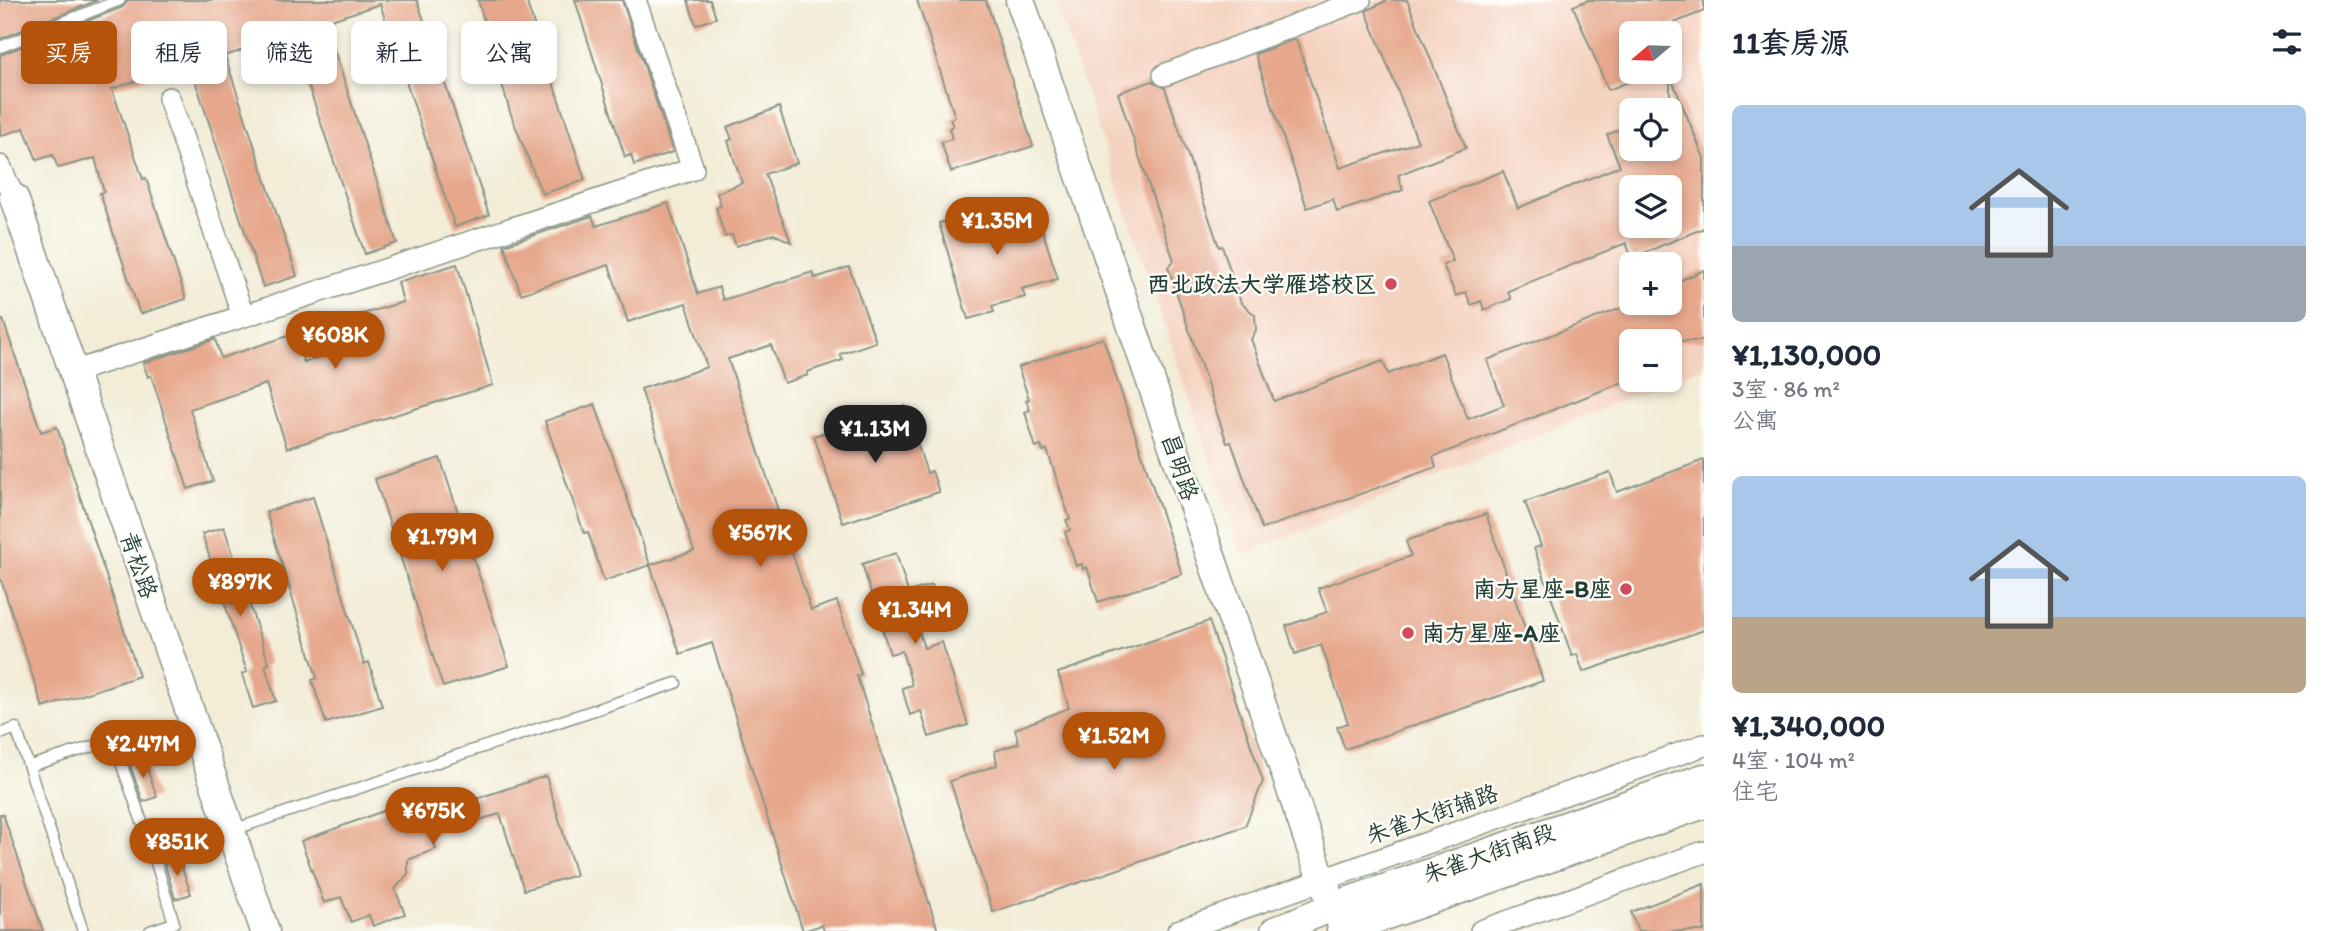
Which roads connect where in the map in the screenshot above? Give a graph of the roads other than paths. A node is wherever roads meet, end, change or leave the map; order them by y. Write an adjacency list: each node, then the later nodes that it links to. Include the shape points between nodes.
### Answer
1 (120, 0): 6 (lane)
2 (635, 0): 11 (street, via 693,169)
3 (1020, 0): 22 (street, 昌明路)
4 (1360, 0): 5 (street)
5 (1309, 10): 7 (street)
6 (0, 47)
7 (1164, 75)
8 (169, 98): 11 (street)
9 (0, 166): 10 (street)
10 (14, 198): 12 (street, 青松路)
11 (243, 316): 12 (street)
12 (73, 372): 19 (street, 青松路)
13 (676, 682): 19 (lane)
14 (0, 734): 16 (lane, via 16,728)
15 (1704, 745): 22 (street, 朱雀大街辅路)
16 (30, 766): 21 (lane, via 113,740); 24 (lane)
17 (1704, 778): 23 (street, 朱雀大街南段)
18 (1704, 804): 23 (street, 朱雀大街南段)
19 (230, 830): 21 (lane); 26 (street, 青松路)
20 (1704, 852): 29 (street)
21 (154, 856): 25 (lane, via 174,923)
22 (1322, 880): 23 (street, 昌明路); 27 (street, 朱雀大街辅路)
23 (1341, 925): 28 (street, 朱雀大街南段)
24 (83, 931)
25 (150, 931)
26 (265, 931)
27 (1178, 931)
28 (1275, 931)
29 (1482, 931)

